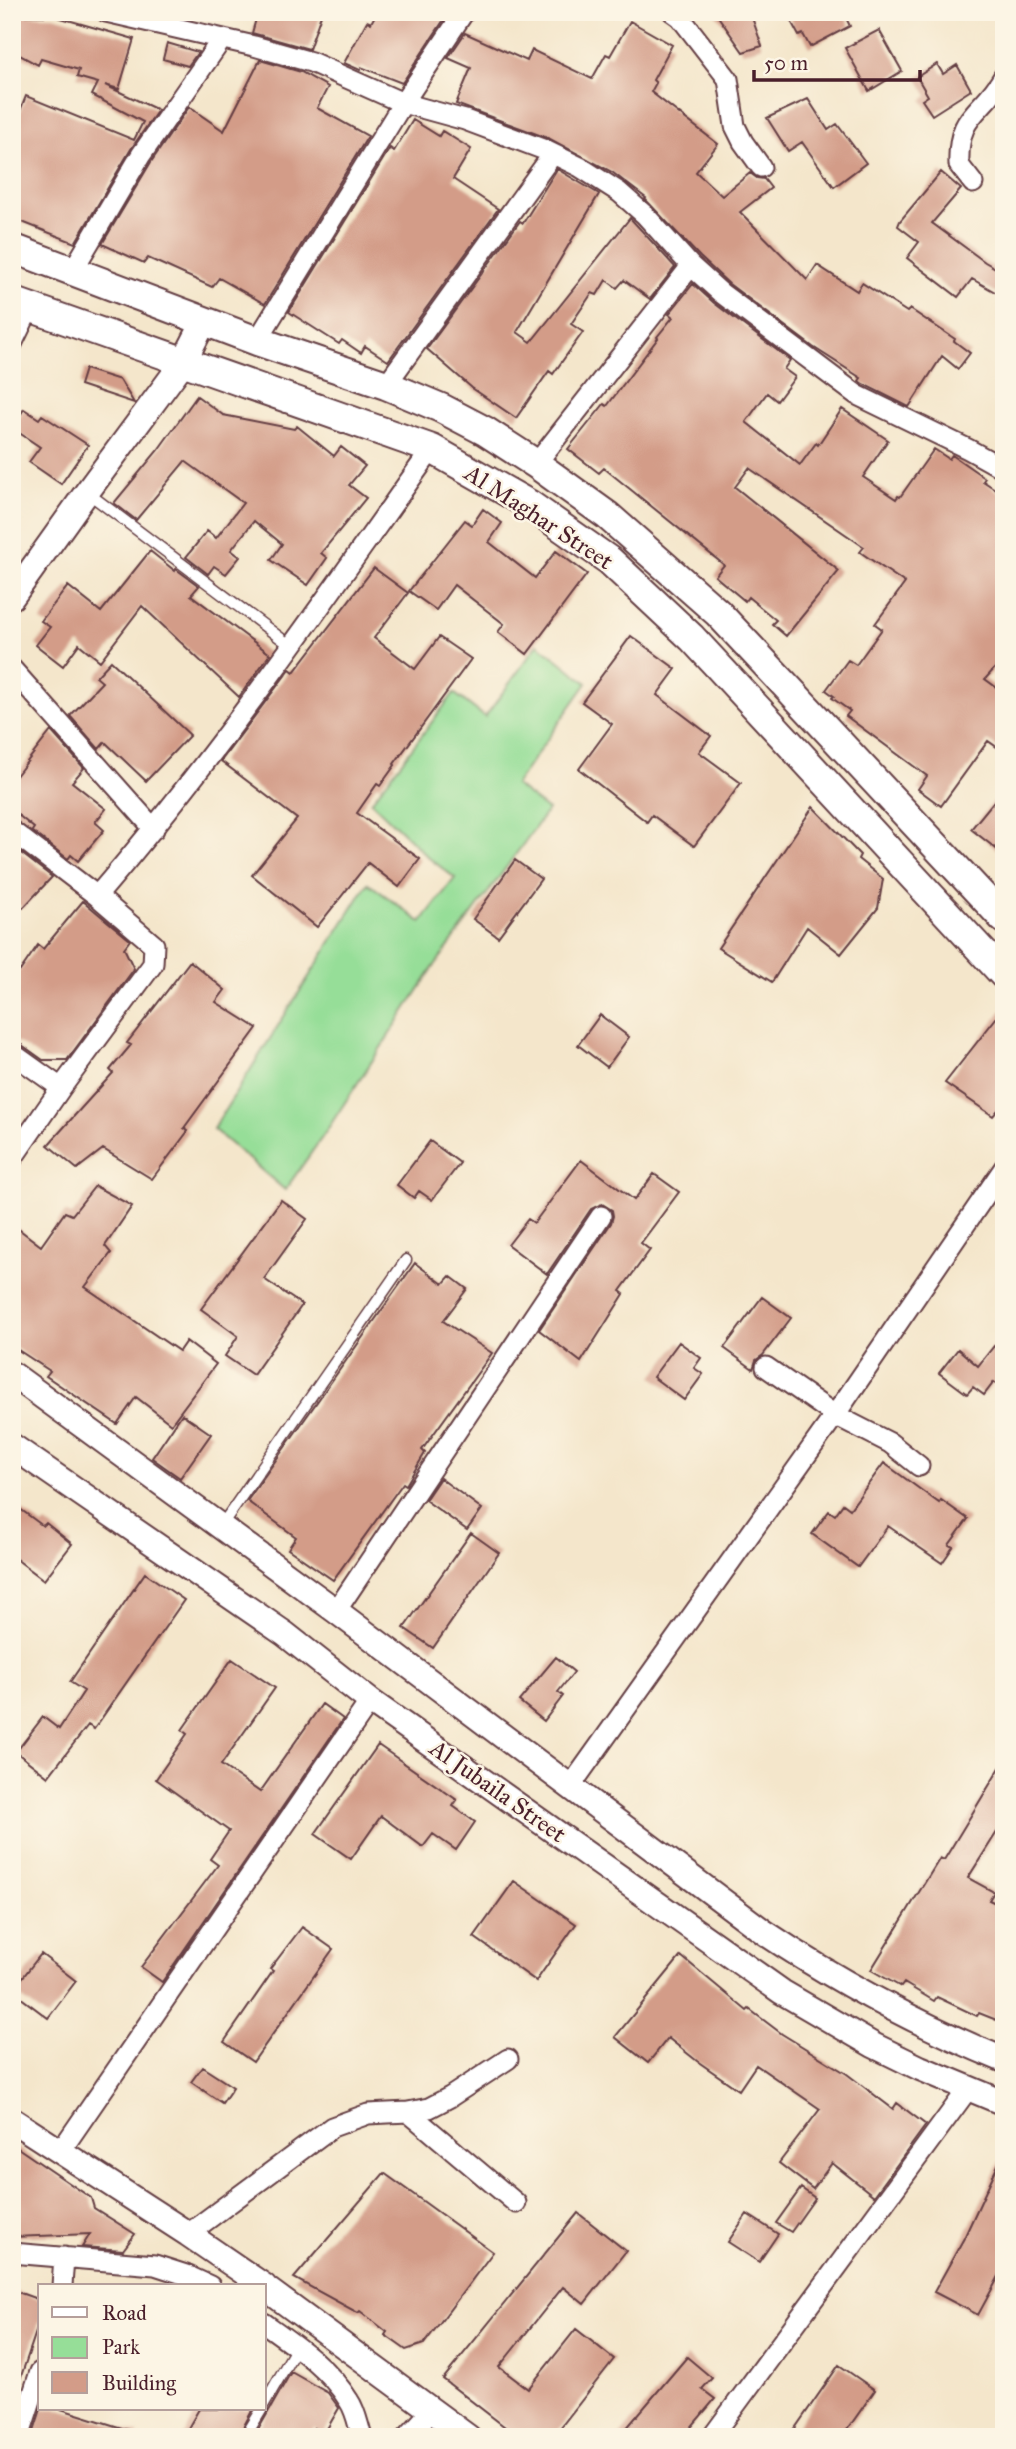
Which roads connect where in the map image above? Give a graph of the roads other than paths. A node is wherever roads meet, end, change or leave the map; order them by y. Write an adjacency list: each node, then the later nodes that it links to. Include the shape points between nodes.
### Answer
1 (106, 12): 4 (street)
2 (464, 12): 6 (street)
3 (673, 12): 8 (street, via 728,79 735,126)
4 (222, 39): 6 (street, via 311,62); 12 (street, via 141,155)
5 (1004, 76): 9 (street, via 961,131 959,165)
6 (403, 103): 7 (street, via 465,120); 15 (street)
7 (553, 154): 11 (street, via 619,191); 18 (street)
8 (761, 167)
9 (973, 183)
10 (12, 248): 12 (main road, Al Maghar Street)
11 (691, 266): 20 (street); 21 (street, via 857,395)
12 (73, 270): 14 (main road, Al Maghar Street)
13 (21, 304): 16 (street); 17 (main road, Al Maghar Street)
14 (205, 320): 15 (main road, Al Maghar Street); 17 (street)
15 (257, 341): 18 (main road, Al Maghar Street)
16 (12, 344)
17 (184, 361): 19 (main road, Al Maghar Street); 22 (street)
18 (386, 385): 20 (main road, Al Maghar Street, via 485,431)
19 (432, 449): 25 (main road, Al Maghar Street, via 530,505 610,561); 26 (street)
20 (536, 464): 24 (main road, Al Maghar Street, via 608,516)
21 (1004, 469)
22 (87, 492): 23 (street); 26 (lane)
23 (12, 597)
24 (718, 613): 25 (main road); 31 (main road, Al Maghar Street)
25 (692, 638): 32 (main road, Al Maghar Street)
26 (291, 646): 28 (street)
27 (12, 669): 28 (street)
28 (154, 829): 30 (street)
29 (12, 831): 30 (street)
30 (97, 896): 34 (street, via 154,945 155,954 153,964)
31 (1004, 919)
32 (1004, 975)
33 (12, 1053): 34 (street)
34 (61, 1087): 35 (street)
35 (12, 1159)
36 (1004, 1168): 41 (street)
37 (601, 1216): 45 (street)
38 (406, 1260): 44 (lane)
39 (766, 1367): 41 (street)
40 (12, 1374): 44 (street)
41 (835, 1415): 43 (street, via 890,1443); 47 (street)
42 (12, 1446): 46 (street, Al Jubaila Street, via 285,1634)
43 (919, 1466)
44 (220, 1526): 45 (street)
45 (336, 1611): 47 (street)
46 (370, 1701): 50 (street, Al Jubaila Street, via 782,1992 873,2045); 54 (street)
47 (570, 1787): 49 (street, via 810,1963 906,2017)
48 (508, 2059): 52 (street, via 440,2103)
49 (1004, 2060)
50 (968, 2089): 51 (street, Al Jubaila Street); 74 (street)
51 (1004, 2103)
52 (408, 2112): 55 (street); 56 (street, via 368,2114 332,2127)
53 (12, 2120): 54 (street)
54 (60, 2152): 56 (street)
55 (516, 2203)
56 (188, 2234): 61 (street)
57 (12, 2253): 58 (street)
58 (64, 2257): 59 (street); 60 (street, via 155,2265)
59 (62, 2284)
60 (202, 2284)
61 (261, 2284)
62 (266, 2287): 67 (street)
63 (266, 2324): 64 (street)
64 (297, 2347): 66 (lane); 71 (street, via 350,2402)
65 (38, 2378): 69 (street)
66 (266, 2401)
67 (433, 2409): 72 (street); 73 (street)
68 (261, 2410): 70 (lane)
69 (19, 2437)
70 (246, 2437)
71 (362, 2437)
72 (407, 2437)
73 (468, 2437)
74 (712, 2437)

